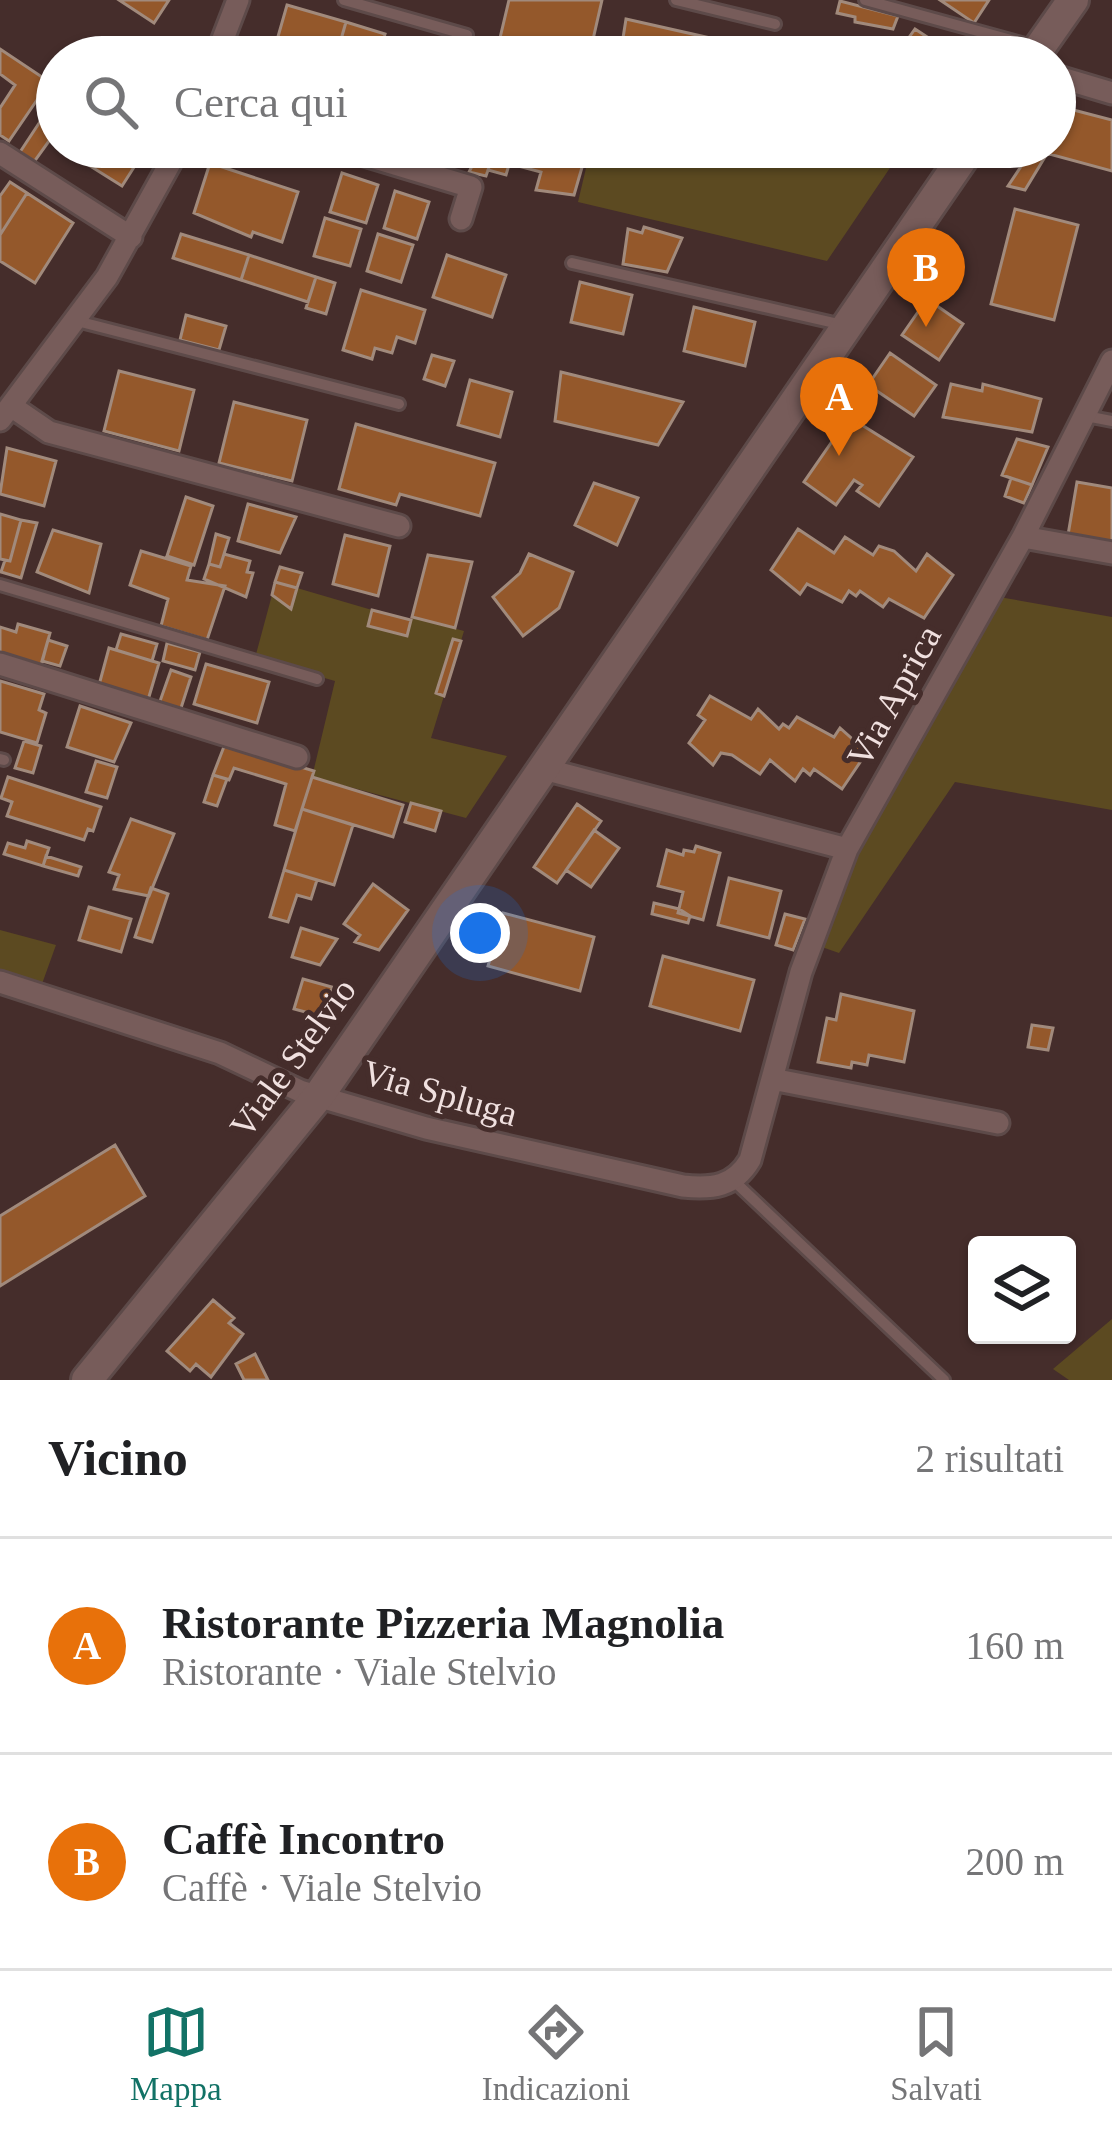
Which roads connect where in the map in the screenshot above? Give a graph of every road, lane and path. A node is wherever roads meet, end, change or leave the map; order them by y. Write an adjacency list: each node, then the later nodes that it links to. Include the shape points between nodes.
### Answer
1 (238, 0): 8 (street)
2 (344, 0): 7 (lane)
3 (676, 0): 6 (lane)
4 (865, 0): 9 (lane)
5 (1072, 0): 10 (street)
6 (775, 24)
7 (467, 35)
8 (224, 36)
9 (983, 36)
10 (1047, 36)
11 (1076, 82): 12 (street)
12 (1112, 93)
13 (0, 153): 18 (street)
14 (168, 168): 18 (street)
15 (406, 168): 17 (street, via 471,188)
16 (956, 168): 21 (street, Viale Stelvio)
17 (461, 219)
18 (131, 237): 20 (street)
19 (572, 263): 21 (lane)
20 (77, 321): 23 (lane); 24 (street)
21 (847, 326): 34 (street, Viale Stelvio)
22 (1112, 361): 25 (street, Via Aprica)
23 (399, 404)
24 (6, 413): 27 (street, via 49,432)
25 (1084, 415): 26 (lane); 28 (street, Via Aprica)
26 (1112, 422)
27 (399, 526)
28 (1023, 537): 29 (street); 35 (street, Via Aprica)
29 (1112, 553)
30 (0, 585): 32 (lane)
31 (0, 664): 33 (street)
32 (317, 679)
33 (297, 757)
34 (544, 769): 35 (street); 38 (street, Viale Stelvio)
35 (847, 849): 37 (street, Via Aprica)
36 (0, 982): 38 (street, Via Spluga)
37 (772, 1078): 39 (street); 40 (street, via 750,1160)
38 (320, 1094): 40 (street, Via Spluga, via 426,1128 683,1186); 41 (street, Viale Stelvio)
39 (998, 1123)
40 (734, 1181): 42 (lane)
41 (87, 1380)
42 (944, 1380)

